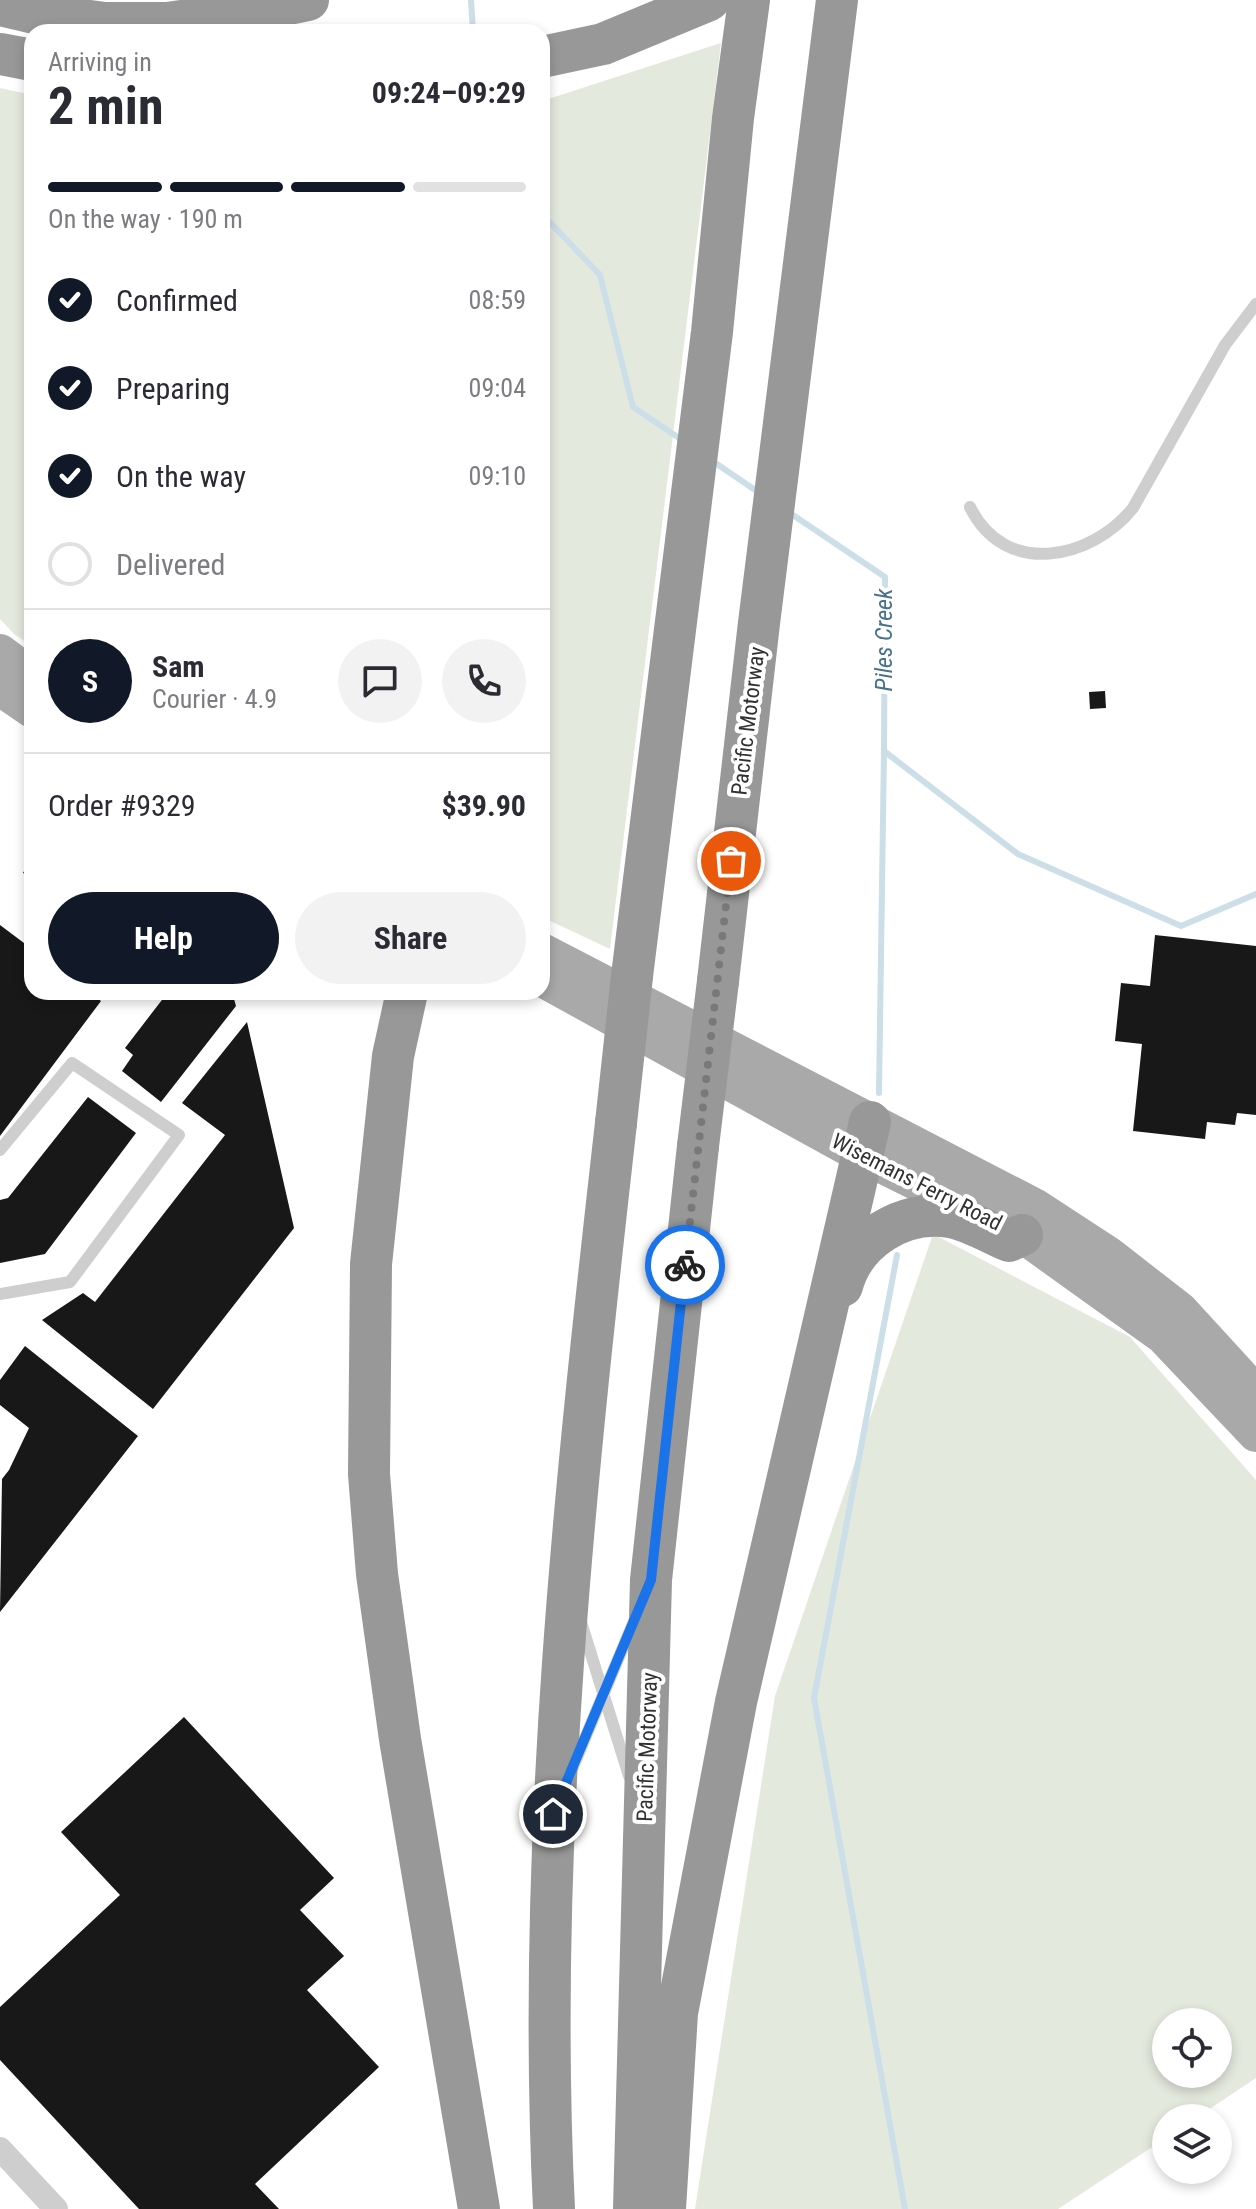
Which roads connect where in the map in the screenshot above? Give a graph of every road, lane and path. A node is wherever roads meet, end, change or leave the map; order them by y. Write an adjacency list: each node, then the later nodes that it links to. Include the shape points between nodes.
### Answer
1 (308, 0): 4 (highway, via 167,23 105,23)
2 (709, 0): 7 (highway, via 603,44)
3 (749, 0): 27 (highway, bridge, via 632,976)
4 (0, 5)
5 (836, 8): 28 (highway, Pacific Motorway, bridge, via 759,623)
6 (0, 54): 8 (highway)
7 (550, 55)
8 (24, 58)
9 (1256, 304): 10 (lane, via 1225,345 1133,508 1098,541 1052,554 1022,551 990,534)
10 (970, 507)
11 (0, 652): 12 (main road)
12 (24, 670)
13 (0, 688): 14 (main road)
14 (24, 704)
15 (550, 956): 20 (main road, Wisemans Ferry Road)
16 (550, 983): 20 (main road, Wisemans Ferry Road)
17 (392, 1000): 19 (highway)
18 (405, 1000): 19 (highway)
19 (393, 1056): 34 (highway, via 371,1264 369,1474 400,1739)
20 (866, 1138): 22 (main road, Wisemans Ferry Road); 24 (highway); 25 (main road, Wisemans Ferry Road, via 1036,1207 1108,1254 1180,1310)
21 (0, 1150): 23 (lane, via 72,1063 179,1135 70,1282)
22 (1022, 1235): 24 (highway, via 1009,1241 953,1217 938,1216 882,1231 847,1268 828,1343); 26 (main road, Wisemans Ferry Road, via 1163,1336)
23 (0, 1294)
24 (819, 1347): 37 (highway, via 736,1702 677,2013)
25 (1256, 1393)
26 (1256, 1434)
27 (568, 1578): 29 (lane); 30 (highway)
28 (651, 1580): 29 (lane); 31 (highway, Pacific Motorway)
29 (604, 1695): 30 (lane); 31 (lane)
30 (553, 1814): 35 (highway)
31 (644, 1825): 36 (highway, Pacific Motorway)
32 (0, 2149): 33 (street)
33 (56, 2209)
34 (479, 2209)
35 (554, 2209)
36 (634, 2209)
37 (665, 2209)

